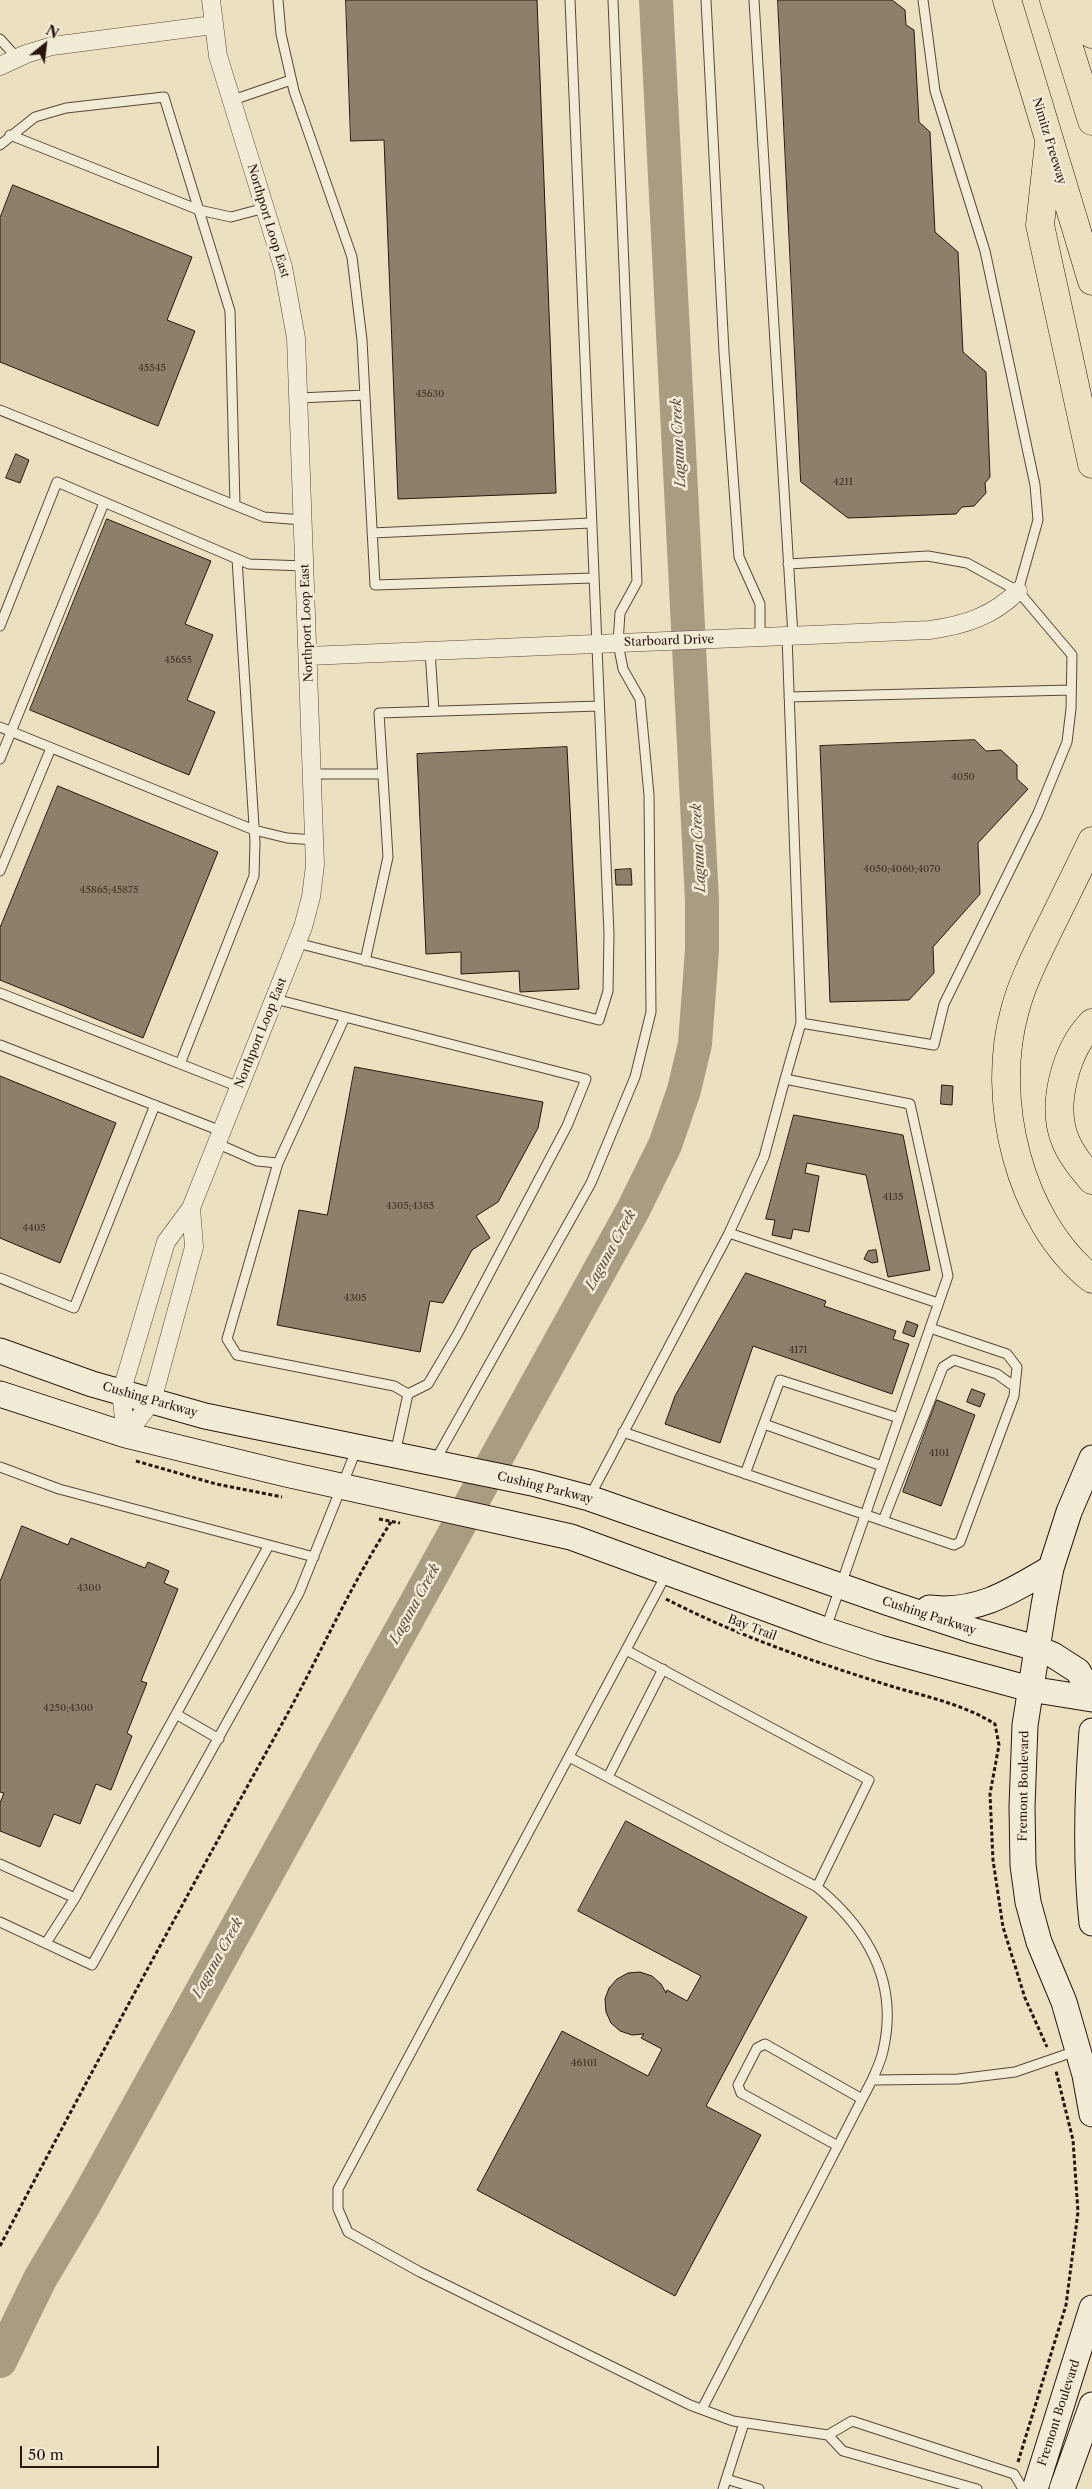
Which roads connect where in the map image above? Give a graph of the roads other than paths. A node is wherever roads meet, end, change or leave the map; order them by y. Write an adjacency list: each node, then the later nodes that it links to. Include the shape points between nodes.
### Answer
1 (211, 0): 11 (street, Northport Loop East)
2 (278, 0): 16 (lane)
3 (570, 0): 32 (lane)
4 (613, 0): 42 (lane, via 637,582 620,613)
5 (706, 0): 41 (lane, via 724,352 739,557 760,604)
6 (754, 0): 35 (lane)
7 (923, 0): 38 (lane, via 935,91 985,251 1035,485 1038,520)
8 (1007, 0): 20 (highway, Nimitz Freeway)
9 (1054, 0): 18 (highway)
10 (1081, 0): 12 (highway)
11 (213, 25): 14 (street, via 79,41); 17 (street, Northport Loop East)
12 (1092, 34)
13 (0, 39): 14 (lane)
14 (17, 58): 15 (street)
15 (0, 66)
16 (291, 80): 17 (lane); 25 (lane, via 352,257)
17 (230, 101): 22 (street, Northport Loop East)
18 (1092, 122)
19 (10, 135): 21 (lane); 23 (lane); 23 (lane, via 35,117 66,108 164,97)
20 (1049, 143): 24 (highway, Nimitz Freeway); 28 (highway, via 1040,225)
21 (0, 145)
22 (265, 208): 23 (lane, via 231,217); 26 (street, Northport Loop East, via 291,302)
23 (199, 210): 30 (lane, via 230,311)
24 (1092, 281)
25 (365, 395): 26 (lane); 33 (lane)
26 (299, 398): 31 (street, Northport Loop East)
27 (0, 410): 30 (lane)
28 (1092, 464)
29 (104, 502): 34 (lane); 39 (lane, via 57,482); 51 (lane)
30 (235, 505): 31 (lane, via 264,517)
31 (303, 520): 36 (street, Northport Loop East)
32 (591, 523): 33 (lane); 37 (lane)
33 (372, 533): 37 (lane, via 375,585)
34 (237, 559): 36 (lane, via 249,564); 56 (lane)
35 (788, 564): 38 (lane, via 928,556 967,563); 40 (lane)
36 (305, 566): 45 (street, Northport Loop East)
37 (593, 578): 43 (lane)
38 (1018, 591): 40 (street, Starboard Drive, via 1004,605 980,619 956,626); 46 (lane, via 1072,655)
39 (0, 626)
40 (790, 636): 41 (street, Starboard Drive); 47 (lane)
41 (757, 637): 42 (street, Starboard Drive)
42 (623, 643): 43 (street, Starboard Drive); 94 (lane, via 623,669 640,699 649,795 651,1012 635,1077 591,1183)
43 (596, 644): 44 (street, Starboard Drive); 48 (lane)
44 (430, 651): 45 (street, Starboard Drive); 49 (lane)
45 (308, 656): 54 (street, Northport Loop East)
46 (1071, 690): 47 (lane); 65 (lane, via 1067,742 1038,813 944,1004 934,1045)
47 (789, 697): 65 (lane)
48 (599, 706): 49 (lane); 61 (lane, via 609,934 608,992 598,1020)
49 (434, 711): 55 (lane, via 379,713)
50 (0, 728): 51 (lane)
51 (11, 732): 52 (lane); 53 (lane)
52 (51, 748): 56 (lane); 59 (lane)
53 (0, 759)
54 (313, 774): 55 (lane); 57 (street, Northport Loop East)
55 (383, 774): 61 (lane, via 388,857)
56 (254, 830): 57 (lane, via 287,838); 68 (lane, via 254,876)
57 (315, 840): 60 (street, Northport Loop East, via 311,897)
58 (1092, 841): 78 (highway, via 1031,967 1015,1010 1007,1054 1010,1136 1027,1189 1055,1239)
59 (0, 871)
60 (297, 943): 61 (lane); 63 (street, Northport Loop East)
61 (365, 961)
62 (0, 993): 68 (lane)
63 (275, 999): 64 (lane); 70 (street, Northport Loop East)
64 (345, 1017): 73 (lane); 85 (lane, via 586,1078 567,1126 458,1333 428,1384)
65 (801, 1023): 69 (lane)
66 (1092, 1023): 74 (highway, via 1070,1058 1062,1081 1060,1113 1065,1140)
67 (0, 1045): 71 (lane)
68 (180, 1064): 70 (lane)
69 (786, 1079): 76 (lane, via 764,1157); 79 (lane, via 910,1104 948,1276)
70 (239, 1088): 72 (street, Northport Loop East)
71 (155, 1105): 72 (lane); 77 (lane, via 74,1308)
72 (219, 1137): 73 (lane, via 257,1161); 75 (street, Northport Loop East)
73 (278, 1163): 85 (lane, via 227,1339 236,1354 394,1386)
74 (1092, 1180)
75 (191, 1208): 83 (street, Northport Loop East, via 166,1242); 86 (street, Northport Loop East, via 194,1248)
76 (729, 1233): 79 (lane); 89 (lane)
77 (0, 1278)
78 (1092, 1279)
79 (938, 1303): 80 (lane)
80 (930, 1328): 82 (lane, via 1007,1354 1017,1366); 87 (lane)
81 (0, 1351): 83 (main road, Cushing Parkway)
82 (1015, 1387): 101 (lane, via 997,1374 954,1360 943,1367); 101 (lane, via 960,1542 954,1546)
83 (121, 1393): 86 (main road, Cushing Parkway); 90 (street, Northport Loop East)
84 (0, 1394): 90 (main road, Cushing Parkway)
85 (408, 1394): 92 (lane)
86 (152, 1401): 90 (street, Northport Loop East); 91 (main road, Cushing Parkway, via 214,1418)
87 (899, 1418): 88 (lane, via 780,1380); 95 (lane)
88 (764, 1424): 95 (lane); 97 (lane)
89 (623, 1432): 97 (lane); 99 (lane)
90 (126, 1435): 98 (main road, Cushing Parkway)
91 (357, 1448): 92 (main road, Cushing Parkway); 98 (lane)
92 (394, 1455): 94 (main road, Cushing Parkway)
93 (1092, 1458): 104 (main road, Fremont Boulevard, via 1069,1512)
94 (440, 1464): 99 (main road, Cushing Parkway)
95 (882, 1466): 100 (lane)
96 (1, 1471): 102 (lane)
97 (745, 1474): 100 (lane)
98 (343, 1487): 103 (lane); 105 (main road, Cushing Parkway, via 572,1537)
99 (589, 1498): 106 (main road, Cushing Parkway)
100 (866, 1514): 101 (lane); 106 (lane)
101 (883, 1521)
102 (269, 1545): 103 (lane); 114 (lane)
103 (314, 1556): 116 (lane, via 300,1593)
104 (1052, 1568): 107 (main road, via 1006,1595 966,1608 940,1610); 109 (main road, Fremont Boulevard)
105 (662, 1583): 108 (main road, Cushing Parkway); 110 (lane)
106 (841, 1587): 107 (main road, Cushing Parkway); 108 (lane)
107 (889, 1603): 109 (main road, Cushing Parkway)
108 (825, 1630): 112 (main road, Cushing Parkway)
109 (1036, 1648): 112 (main road, Fremont Boulevard); 113 (main road, Cushing Parkway, via 1078,1671)
110 (626, 1650): 111 (lane); 117 (lane)
111 (663, 1669): 118 (lane); 120 (lane, via 869,1780)
112 (1030, 1689): 113 (main road, Cushing Parkway); 125 (main road, Fremont Boulevard, via 1025,1725 1022,1807 1023,1865 1028,1902 1039,1942)
113 (1092, 1698)
114 (176, 1714): 116 (lane); 121 (lane)
115 (1092, 1731): 123 (main road, via 1086,1829)
116 (219, 1739): 124 (lane, via 92,1965)
117 (569, 1757): 118 (lane); 132 (lane, via 338,2189 338,2209 348,2232 404,2263)
118 (608, 1777): 120 (lane)
119 (0, 1864): 121 (lane)
120 (817, 1887): 126 (lane, via 841,1906 861,1930 876,1958 885,1989 887,2023 883,2052)
121 (75, 1898): 124 (lane)
122 (0, 1922): 124 (lane)
123 (1092, 1923)
124 (46, 1943)
125 (1084, 2051): 126 (lane, via 1015,2072 958,2079); 128 (main road, Fremont Boulevard)
126 (872, 2080): 127 (lane)
127 (862, 2099): 129 (lane); 129 (lane, via 765,2044 757,2048 738,2085 741,2093)
128 (1092, 2114)
129 (838, 2146): 132 (lane)
130 (1092, 2308): 140 (main road, Fremont Boulevard)
131 (1092, 2405): 141 (main road)
132 (702, 2410): 133 (lane)
133 (744, 2422): 134 (lane); 135 (lane)
134 (828, 2435): 138 (lane, via 843,2451); 139 (lane, via 852,2421 1014,2474)
135 (726, 2479): 136 (lane); 137 (lane)
136 (723, 2489)
137 (759, 2489)
138 (977, 2489)
139 (1023, 2489)
140 (1035, 2489)
141 (1062, 2489)

